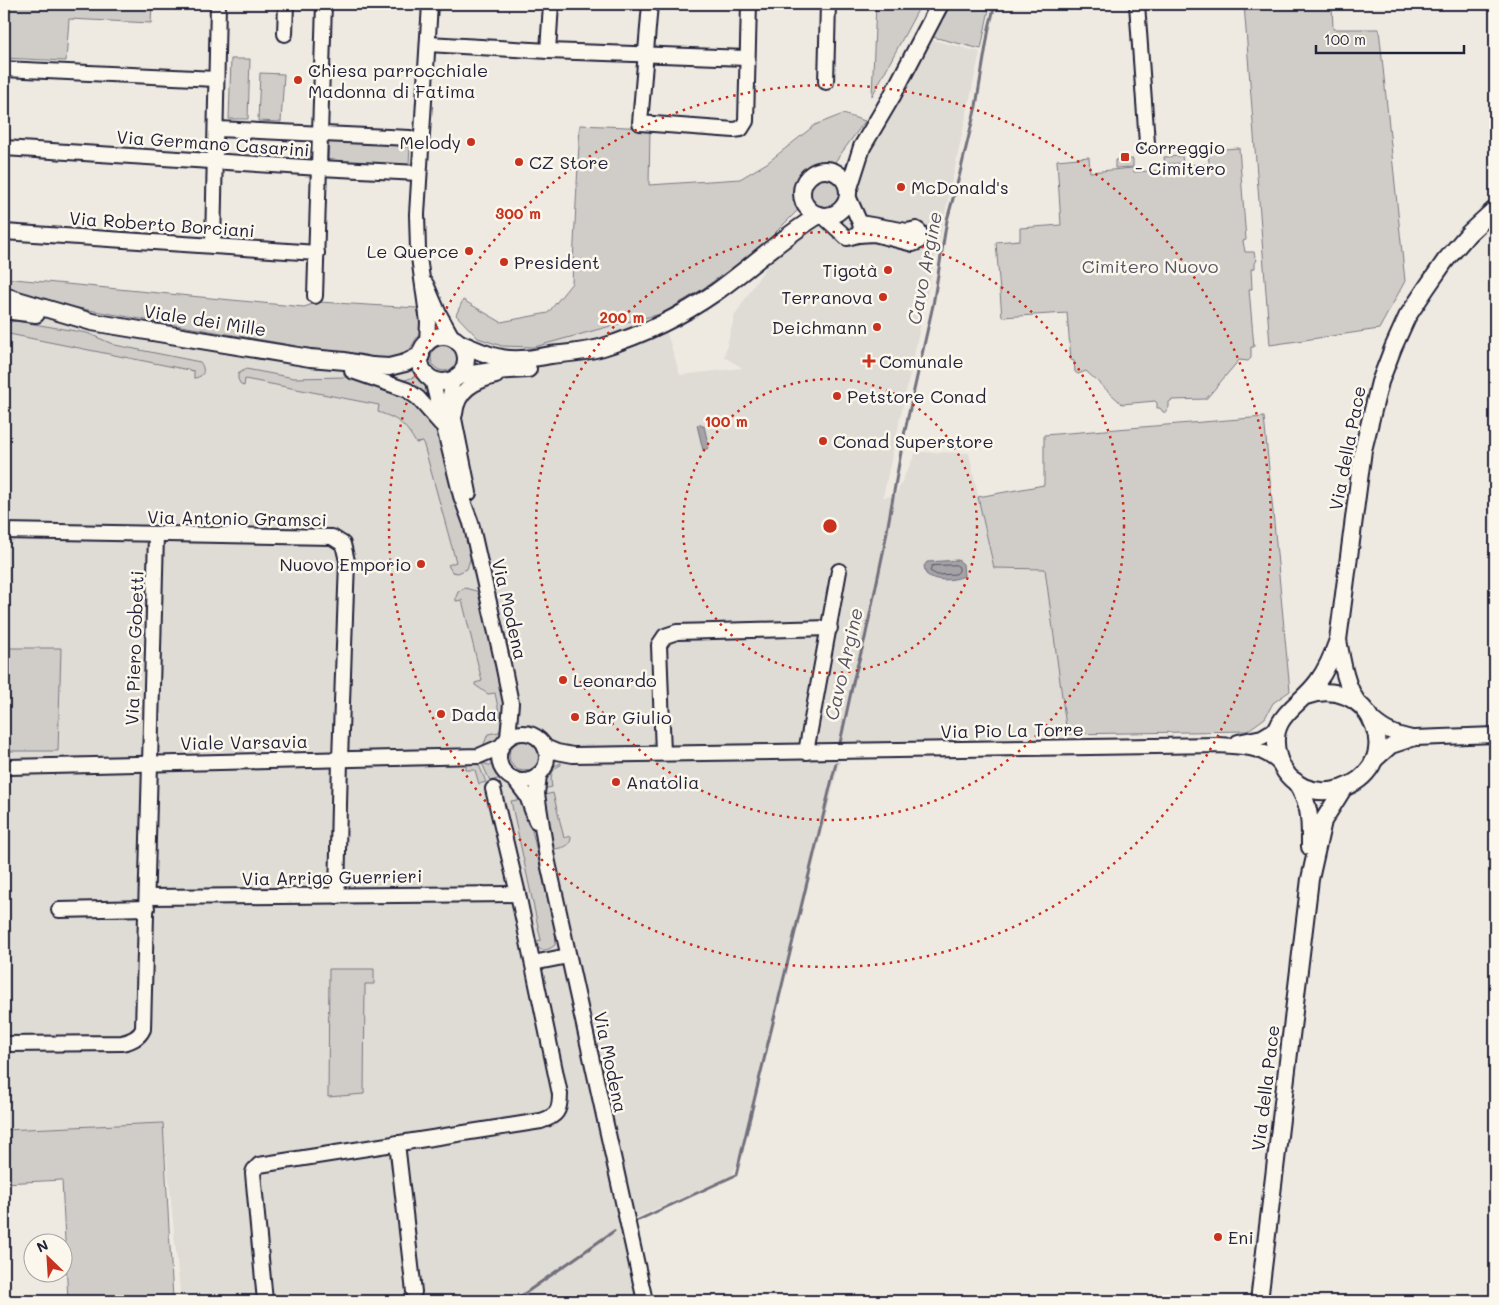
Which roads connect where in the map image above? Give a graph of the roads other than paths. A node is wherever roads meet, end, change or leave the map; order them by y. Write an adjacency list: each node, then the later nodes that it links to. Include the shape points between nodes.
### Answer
1 (218, 4): 17 (street)
2 (286, 4): 11 (street)
3 (324, 4): 20 (street)
4 (430, 4): 12 (street)
5 (551, 4): 13 (street)
6 (650, 4): 14 (street)
7 (749, 4): 15 (street)
8 (828, 4): 18 (street)
9 (940, 4): 23 (main road)
10 (1137, 4): 22 (street)
11 (285, 34)
12 (428, 44): 13 (street); 28 (street)
13 (548, 51): 14 (street)
14 (647, 54): 15 (street); 15 (street, via 640,123 734,130 742,129 746,121)
15 (747, 58)
16 (4, 69): 17 (street)
17 (216, 79): 19 (street)
18 (826, 82)
19 (216, 129): 20 (street); 25 (street)
20 (321, 134): 21 (street); 26 (street)
21 (410, 138)
22 (1147, 143)
23 (862, 147): 27 (main road, via 845,162); 29 (main road)
24 (4, 148): 25 (street, Via Germano Casarini)
25 (216, 162): 26 (street, Via Germano Casarini); 35 (street)
26 (320, 168): 28 (street, Via Germano Casarini); 36 (street)
27 (827, 170): 29 (main road, via 842,177); 30 (main road, via 818,171 808,178)
28 (419, 173): 37 (street, via 418,250)
29 (848, 194): 32 (main road, via 840,210 833,215); 32 (street, via 859,229 847,238)
30 (802, 195): 32 (main road, via 808,208); 34 (main road, via 794,220)
31 (1495, 209): 57 (main road, Via della Pace, via 1469,233 1426,287 1407,317 1380,382 1363,450)
32 (821, 215): 34 (main road)
33 (4, 232): 35 (street, Via Roberto Borciani)
34 (782, 239): 46 (main road, via 692,307 644,331)
35 (213, 246): 36 (street, Via Roberto Borciani)
36 (317, 253): 39 (street)
37 (422, 276): 44 (street, via 439,314); 45 (street, via 428,322)
38 (4, 296): 43 (main road, Viale dei Mille)
39 (315, 296)
40 (4, 310): 41 (main road, Viale dei Mille)
41 (34, 314): 42 (street); 43 (main road, Viale dei Mille)
42 (4, 319)
43 (92, 322): 47 (main road, Viale dei Mille)
44 (456, 341): 45 (main road, Viale dei Mille, via 439,336); 46 (main road, via 490,355 510,359); 51 (main road, via 466,356 463,370)
45 (424, 349): 47 (main road, Viale dei Mille, via 404,363 390,367); 50 (main road, via 420,362)
46 (588, 350): 48 (main road, Viale dei Mille, via 565,361)
47 (310, 358): 49 (main road, Viale dei Mille)
48 (528, 369): 51 (main road, Viale dei Mille); 52 (street, Via Modena, via 473,384 464,392)
49 (352, 371): 50 (main road, Viale dei Mille); 52 (street, Viale dei Mille, via 407,390)
50 (430, 377): 51 (main road, Viale dei Mille, via 446,382); 52 (street, Via Modena)
51 (456, 378): 52 (street, Via Modena, via 450,395)
52 (449, 425): 60 (street, Via Modena, via 469,494 471,523)
53 (4, 531): 54 (street, Via Antonio Gramsci)
54 (156, 534): 73 (street, Via Antonio Gramsci, via 332,537 344,544 347,561); 74 (street, Via Piero Gobetti)
55 (839, 571): 56 (street)
56 (830, 628): 69 (street); 70 (street, via 677,632 665,636 660,645)
57 (1338, 640): 58 (main road, Via della Pace, via 1329,663); 59 (main road, Via della Pace, via 1345,675)
58 (1306, 696): 59 (main road, via 1332,692); 62 (main road, via 1286,712)
59 (1357, 702): 61 (main road)
60 (511, 704): 63 (street, Via Modena); 66 (street, Via Modena)
61 (1370, 717): 65 (street, via 1390,732); 75 (main road, via 1377,740)
62 (1279, 727): 67 (street, Via Pio La Torre, via 1254,740); 77 (main road, via 1277,747)
63 (530, 734): 66 (street, via 519,733); 68 (street)
64 (1495, 735): 65 (street)
65 (1415, 738): 75 (street, via 1391,746)
66 (505, 742): 72 (street, Viale Varsavia); 76 (street, via 500,752)
67 (1218, 745): 69 (street, Via Pio La Torre); 77 (street, Via Pio La Torre, via 1259,749)
68 (545, 747): 71 (street, Via Pio La Torre); 79 (street, via 547,758)
69 (806, 752): 70 (street, Via Pio La Torre)
70 (663, 753): 71 (street, Via Pio La Torre)
71 (573, 755): 79 (street, Via Pio La Torre)
72 (479, 756): 73 (street, Viale Varsavia); 76 (street, Viale Varsavia)
73 (340, 759): 74 (street, Viale Varsavia); 87 (street)
74 (150, 762): 78 (street, Viale Varsavia); 88 (street, Via Piero Gobetti)
75 (1371, 764): 83 (main road, via 1358,780)
76 (501, 766): 80 (street)
77 (1282, 766): 81 (main road)
78 (5, 767)
79 (542, 772): 80 (street, via 530,780); 84 (street, Via Modena, via 536,794)
80 (514, 779): 84 (street, Via Modena, via 527,796 532,815)
81 (1295, 781): 83 (main road, via 1318,791); 85 (main road, Via della Pace, via 1306,800 1311,819)
82 (493, 789): 86 (street)
83 (1343, 789): 85 (main road, Via della Pace, via 1323,821)
84 (541, 830): 90 (street, Via Modena)
85 (1310, 879): 97 (main road, Via della Pace)
86 (518, 894): 87 (street, Via Arrigo Guerrieri); 91 (street)
87 (337, 896): 88 (street, Via Arrigo Guerrieri)
88 (147, 903): 89 (street, Via Arrigo Guerrieri); 92 (street, Via Piero Gobetti, via 144,1022 140,1035 122,1043)
89 (59, 910)
90 (568, 956): 91 (street); 96 (street, Via Modena)
91 (533, 963): 93 (street, via 560,1094 556,1114 541,1122)
92 (4, 1044)
93 (397, 1143): 94 (street); 95 (street, via 264,1163 256,1167 253,1177)
94 (414, 1292)
95 (265, 1301)
96 (645, 1301)
97 (1259, 1301)

